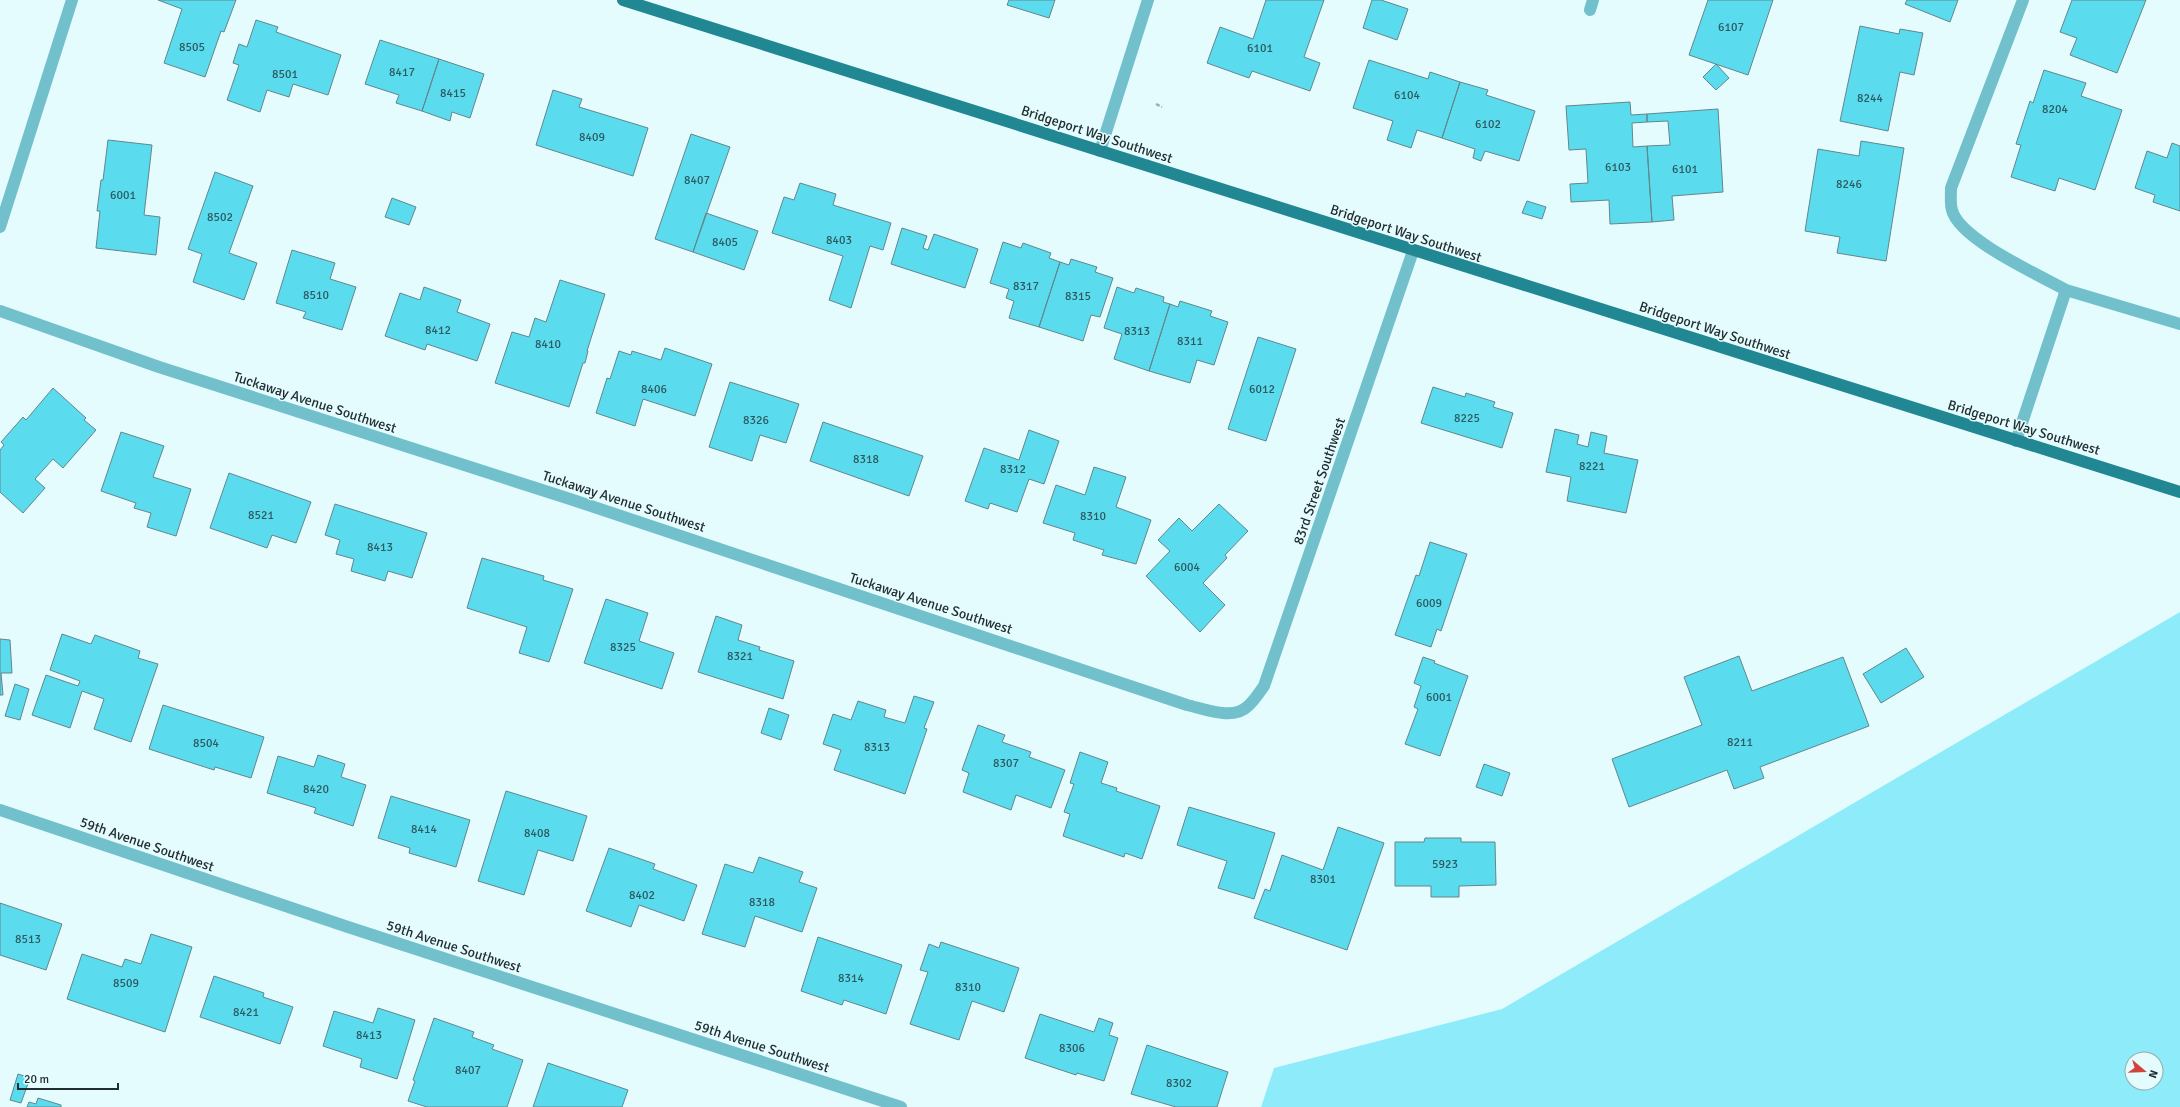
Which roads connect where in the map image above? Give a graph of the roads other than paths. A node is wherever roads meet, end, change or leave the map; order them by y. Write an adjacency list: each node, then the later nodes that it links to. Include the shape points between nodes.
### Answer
1 (72, 0): 6 (street)
2 (623, 0): 5 (main road, Bridgeport Way Southwest)
3 (1148, 0): 5 (street)
4 (2022, 0): 8 (street, via 1951,188 1952,210 1964,228 1978,241)
5 (1100, 151): 7 (main road, Bridgeport Way Southwest)
6 (0, 227)
7 (1413, 251): 11 (main road, Bridgeport Way Southwest); 13 (street, 83rd Street Southwest, via 1264,686 1248,707)
8 (2066, 290): 10 (street); 11 (street)
9 (0, 312): 13 (street, Tuckaway Avenue Southwest, via 159,367 570,499 1187,704 1221,713)
10 (2180, 324)
11 (2016, 440): 12 (main road, Bridgeport Way Southwest)
12 (2180, 492)
13 (1239, 713)
14 (0, 810): 15 (street, 59th Avenue Southwest, via 355,930)
15 (900, 1107)

